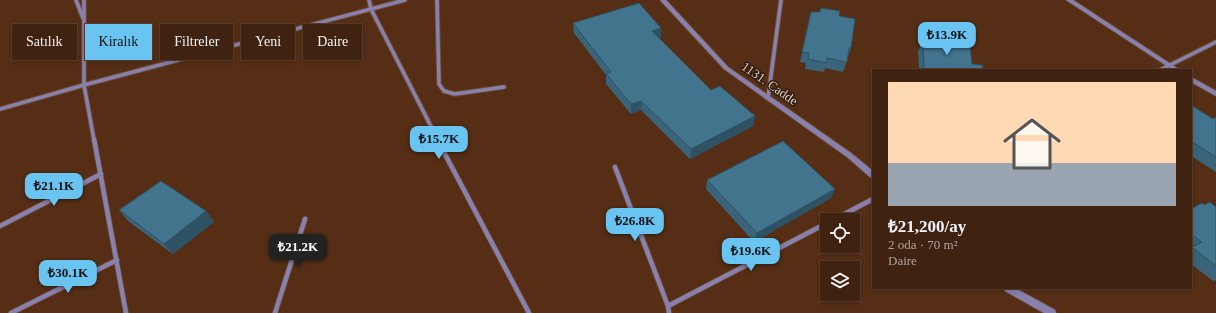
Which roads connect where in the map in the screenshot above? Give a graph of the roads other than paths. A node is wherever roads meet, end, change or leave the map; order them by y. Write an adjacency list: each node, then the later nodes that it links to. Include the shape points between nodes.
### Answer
1 (76, 0): 10 (street)
2 (84, 0): 10 (street)
3 (369, 0): 9 (street)
4 (405, 0): 9 (street)
5 (437, 0): 17 (street, via 439,84 444,91 455,94)
6 (663, 0): 19 (street, 1131. Cadde, via 726,68)
7 (781, 0): 19 (street)
8 (1068, 0): 12 (street)
9 (371, 9): 16 (street); 35 (street)
10 (84, 21): 16 (street)
11 (1216, 42): 12 (street)
12 (1170, 66): 13 (street); 14 (street)
13 (1162, 69)
14 (1175, 69)
15 (1192, 80): 18 (street)
16 (84, 85): 20 (street); 22 (street)
17 (504, 87)
18 (1216, 94)
19 (768, 98): 23 (street, 1131. Cadde, via 850,155)
20 (0, 109)
21 (615, 168): 31 (street)
22 (101, 174): 27 (street); 29 (street)
23 (872, 174)
24 (872, 200): 25 (street)
25 (846, 213)
26 (305, 219): 34 (street)
27 (0, 226)
28 (820, 227): 31 (street)
29 (117, 260): 32 (street); 33 (street)
30 (1010, 289): 37 (street)
31 (668, 306): 36 (street)
32 (11, 313)
33 (126, 313)
34 (275, 313)
35 (529, 313)
36 (669, 313)
37 (1052, 313)

